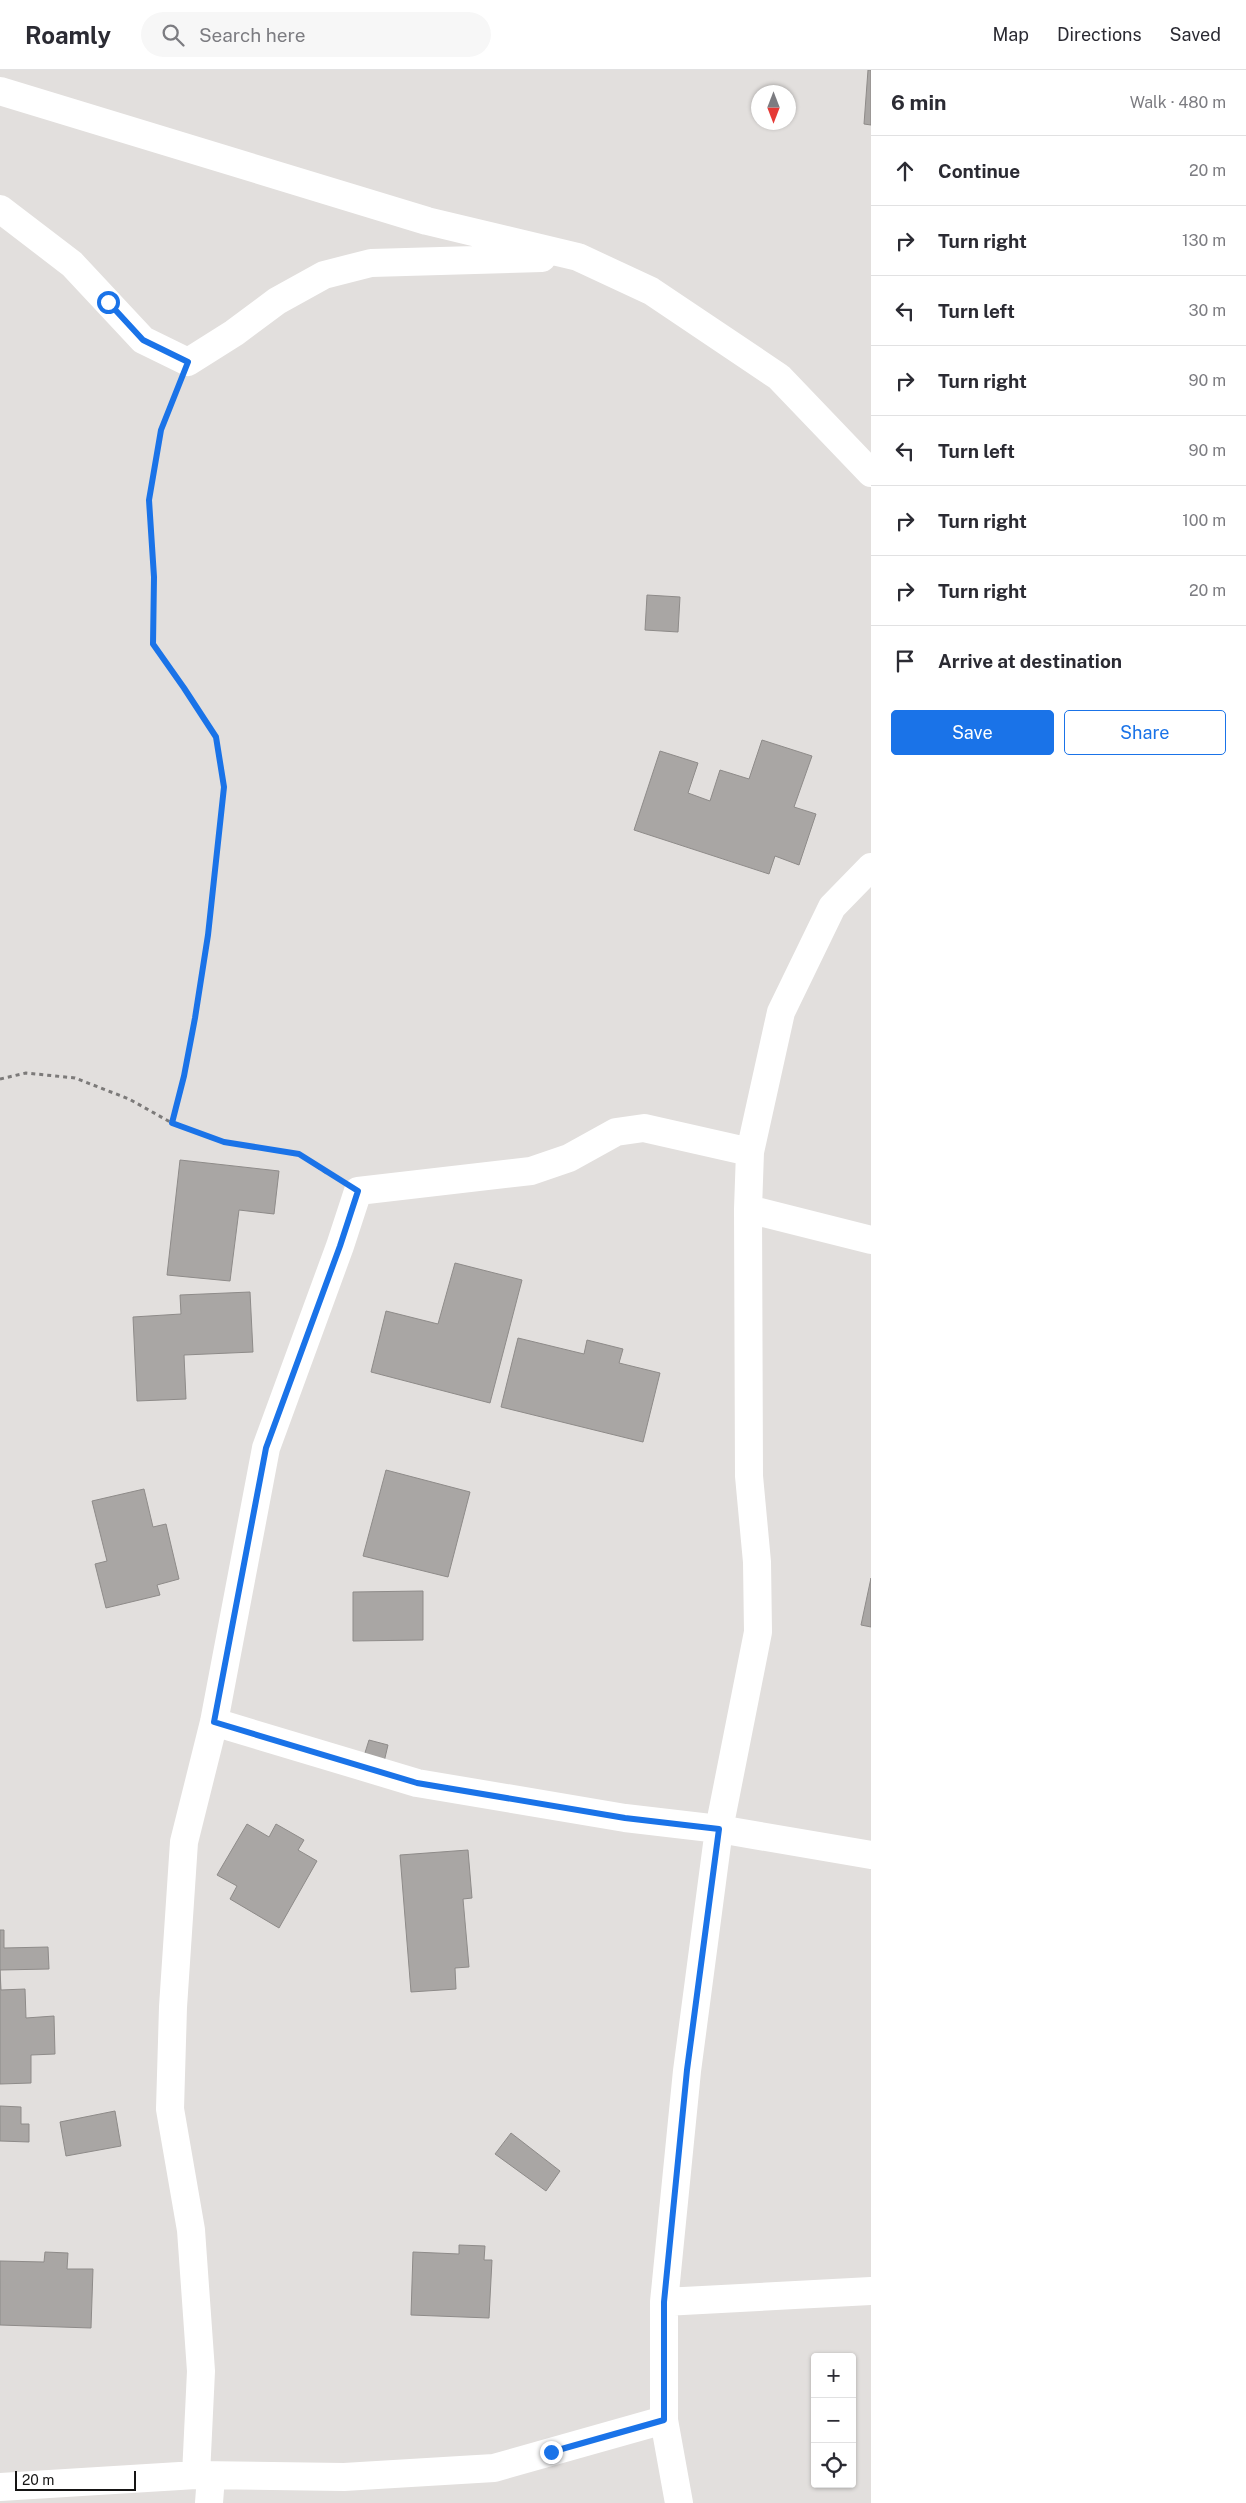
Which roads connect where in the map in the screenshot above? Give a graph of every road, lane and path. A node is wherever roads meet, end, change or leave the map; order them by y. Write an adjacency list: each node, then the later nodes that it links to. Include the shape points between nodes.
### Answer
1 (0, 91): 3 (street, via 427,221)
2 (0, 209): 4 (street, via 72,264 143,340)
3 (578, 257): 4 (street, via 371,263 324,275 277,301); 5 (street, via 651,291 779,377)
4 (188, 362): 8 (path, via 161,430 149,500 154,577 153,644 216,737 224,787 212,906 195,1018)
5 (871, 474)
6 (871, 867): 9 (street, via 832,908 781,1012)
7 (0, 1079): 8 (path, via 26,1073 75,1078 128,1099)
8 (172, 1123): 10 (path, via 224,1142 299,1154)
9 (750, 1152): 10 (street, via 644,1128 630,1129 616,1132 569,1158 531,1171); 11 (street)
10 (358, 1191): 13 (street, via 266,1448)
11 (748, 1209): 12 (street); 14 (street, via 749,1476 757,1562 758,1632)
12 (871, 1240)
13 (214, 1722): 14 (street, via 417,1783 625,1818); 19 (street, via 184,1842 170,2110 191,2230 201,2371)
14 (719, 1829): 15 (street); 17 (street, via 687,2070)
15 (871, 1855)
16 (871, 2291): 17 (street)
17 (664, 2302): 18 (street)
18 (664, 2420): 19 (street, via 494,2468 344,2477); 22 (street)
19 (203, 2476): 20 (street); 21 (street)
20 (0, 2487)
21 (209, 2503)
22 (679, 2503)

